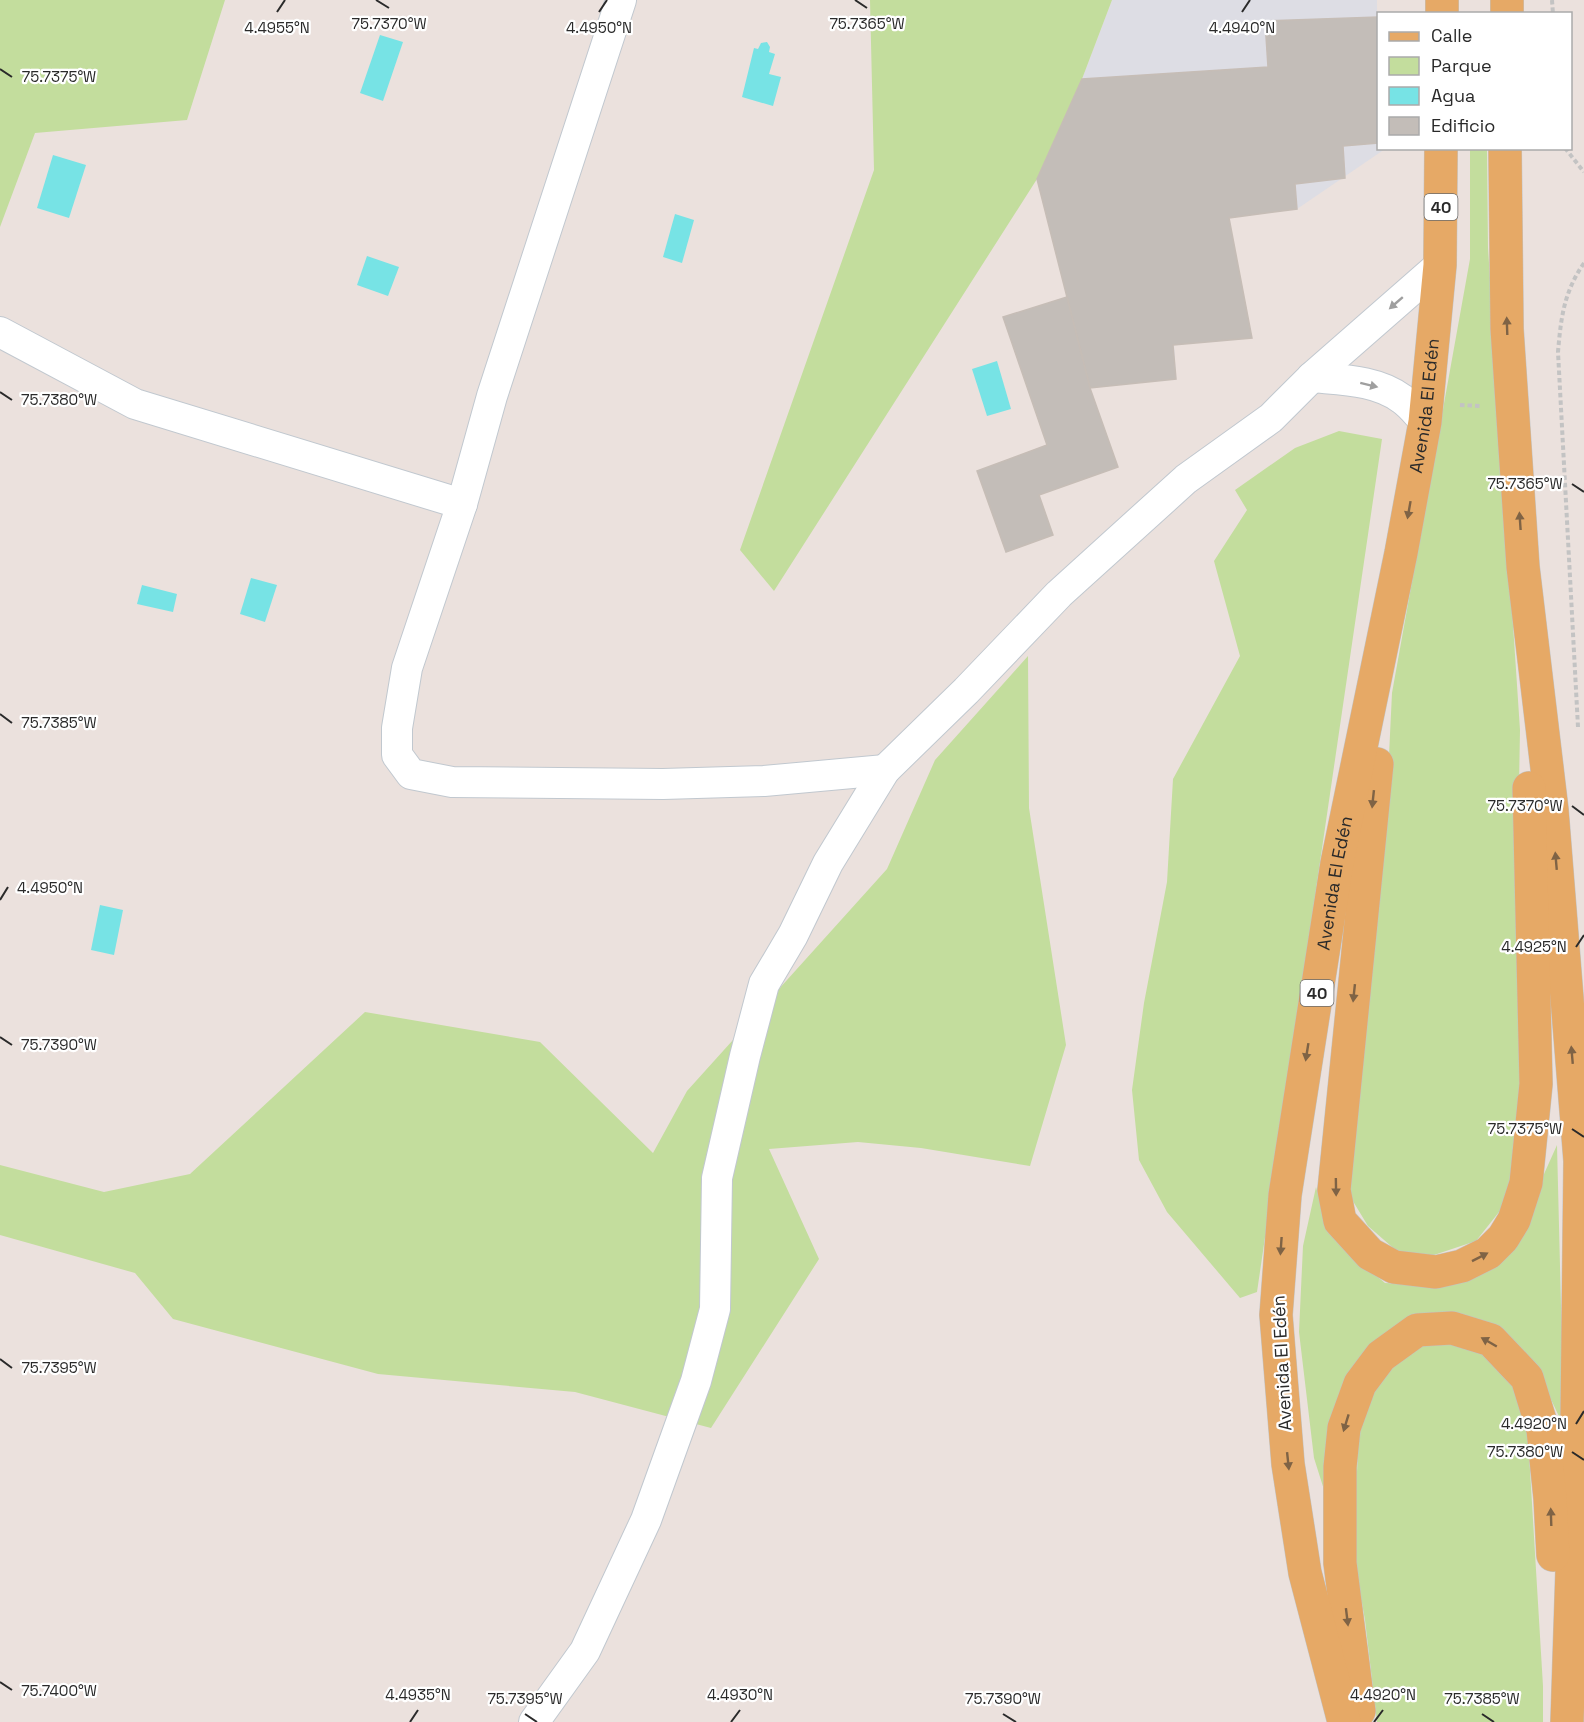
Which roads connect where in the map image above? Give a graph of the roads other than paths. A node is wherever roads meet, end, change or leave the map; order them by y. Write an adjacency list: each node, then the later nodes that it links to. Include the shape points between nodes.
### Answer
1 (621, 0): 8 (street, via 492,396)
2 (1441, 150): 4 (main road, Avenida El Edén / 40)
3 (1505, 150): 10 (main road, one-way to 3, via 1507,329)
4 (1440, 265): 6 (street, one-way to 6); 7 (main road, Avenida El Edén / 40)
5 (0, 332): 8 (street, via 135,404)
6 (1312, 377): 7 (street, one-way to 7, via 1387,390 1404,399); 11 (street, via 1271,418 1185,479 1059,594)
7 (1425, 422): 9 (main road, Avenida El Edén / 40, one-way to 9)
8 (462, 504): 11 (street, via 407,668 397,755 411,774 452,782 663,784 764,781)
9 (1401, 553): 10 (main road, one-way to 10, via 1390,628 1334,1190 1340,1221 1370,1254 1394,1267 1436,1272 1462,1266 1488,1253 1514,1220 1526,1183 1536,1084); 13 (main road, Avenida El Edén / 40, one-way to 13, via 1337,863 1284,1195 1276,1315 1288,1464 1305,1573)
10 (1523, 567): 16 (main road, one-way to 10, via 1580,1161 1552,810)
11 (885, 770): 12 (street, via 828,863 794,935 764,984 717,1178 715,1309 696,1381 646,1520 590,1641)
12 (534, 1722)
13 (1344, 1722)
14 (1360, 1722): 15 (main road, one-way to 14, via 1550,1498 1543,1430 1527,1378 1491,1340 1452,1328 1418,1330 1381,1356 1360,1384 1344,1428 1340,1563)
15 (1560, 1722)
16 (1568, 1722)

